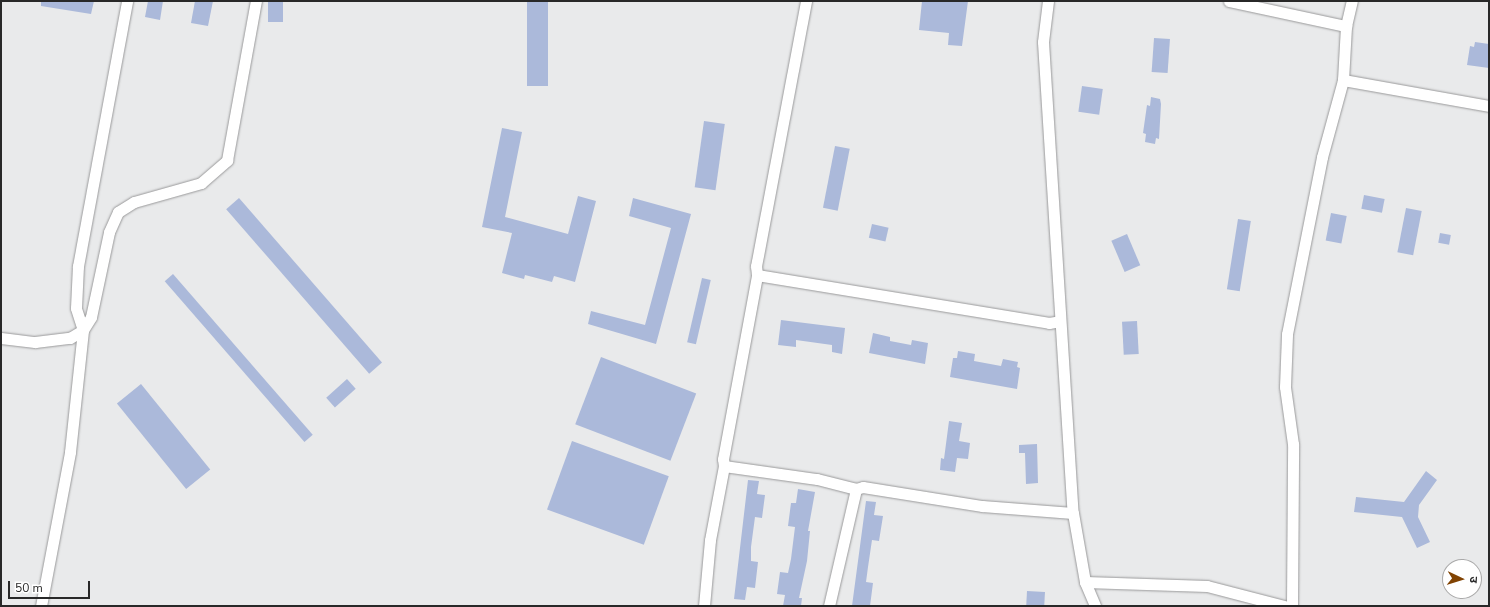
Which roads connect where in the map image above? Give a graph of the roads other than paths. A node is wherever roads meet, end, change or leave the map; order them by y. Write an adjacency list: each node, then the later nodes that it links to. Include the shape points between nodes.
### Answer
1 (127, 1): 12 (street, via 78,266 76,308)
2 (256, 1): 12 (street, via 227,160 201,183 134,202 118,212 109,232 91,317)
3 (806, 1): 10 (street, via 756,266)
4 (1048, 1): 11 (street, via 1043,42)
5 (1229, 1): 7 (street)
6 (1352, 1): 7 (street)
7 (1346, 26): 8 (street)
8 (1343, 80): 9 (street); 23 (street, via 1322,158 1287,334 1285,387 1293,444)
9 (1489, 106)
10 (757, 275): 11 (street, via 1049,323); 14 (street, via 723,459)
11 (1060, 321): 16 (street)
12 (83, 330): 13 (street, via 70,338 35,342); 18 (street, via 70,452)
13 (1, 338)
14 (724, 466): 15 (street, via 817,479); 19 (street, via 710,540)
15 (856, 489): 16 (street, via 863,487 982,506); 20 (street)
16 (1072, 513): 17 (street)
17 (1085, 582): 21 (street); 22 (street, via 1207,586)
18 (41, 606)
19 (704, 606)
20 (829, 606)
21 (1095, 606)
22 (1284, 606)
23 (1292, 606)

